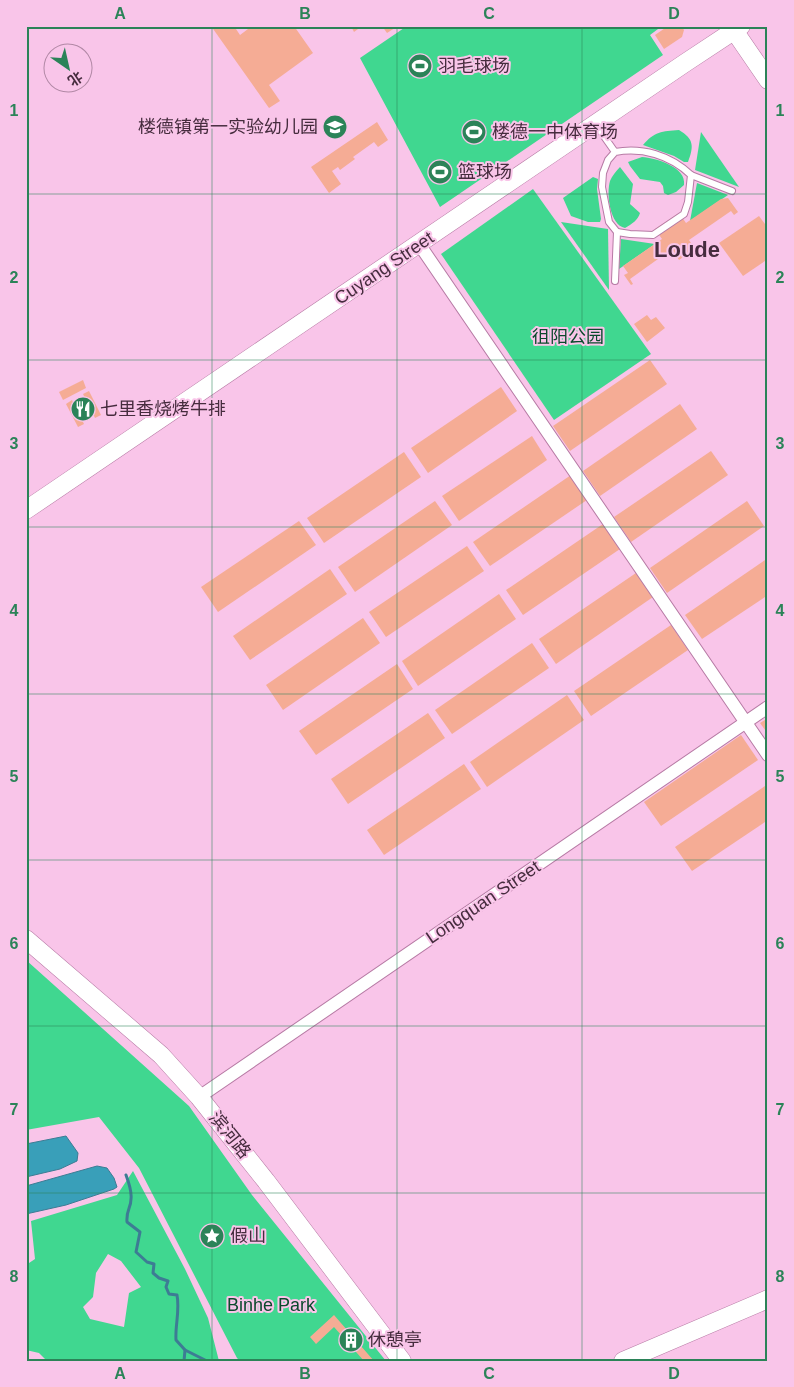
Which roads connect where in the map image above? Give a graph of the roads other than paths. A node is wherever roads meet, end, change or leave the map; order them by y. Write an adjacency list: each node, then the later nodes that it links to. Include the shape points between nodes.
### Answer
1 (736, 28): 2 (street); 3 (street, Cuyang Street)
2 (768, 80)
3 (595, 124): 4 (lane); 8 (street, Cuyang Street)
4 (615, 152): 5 (lane, via 643,150 665,157); 7 (lane, via 603,173 602,186 609,222)
5 (690, 175): 6 (lane); 7 (lane, via 684,214 653,235)
6 (732, 191)
7 (616, 232): 9 (lane)
8 (419, 244): 10 (street, Cuyang Street); 12 (street)
9 (614, 280)
10 (26, 510)
11 (768, 707): 12 (street, Longquan Street)
12 (746, 722): 13 (street); 15 (street, Longquan Street)
13 (768, 755)
14 (26, 939): 15 (street, 滨河路, via 161,1055)
15 (199, 1097): 17 (street, 滨河路)
16 (768, 1299): 18 (street)
17 (402, 1361)
18 (623, 1361)

